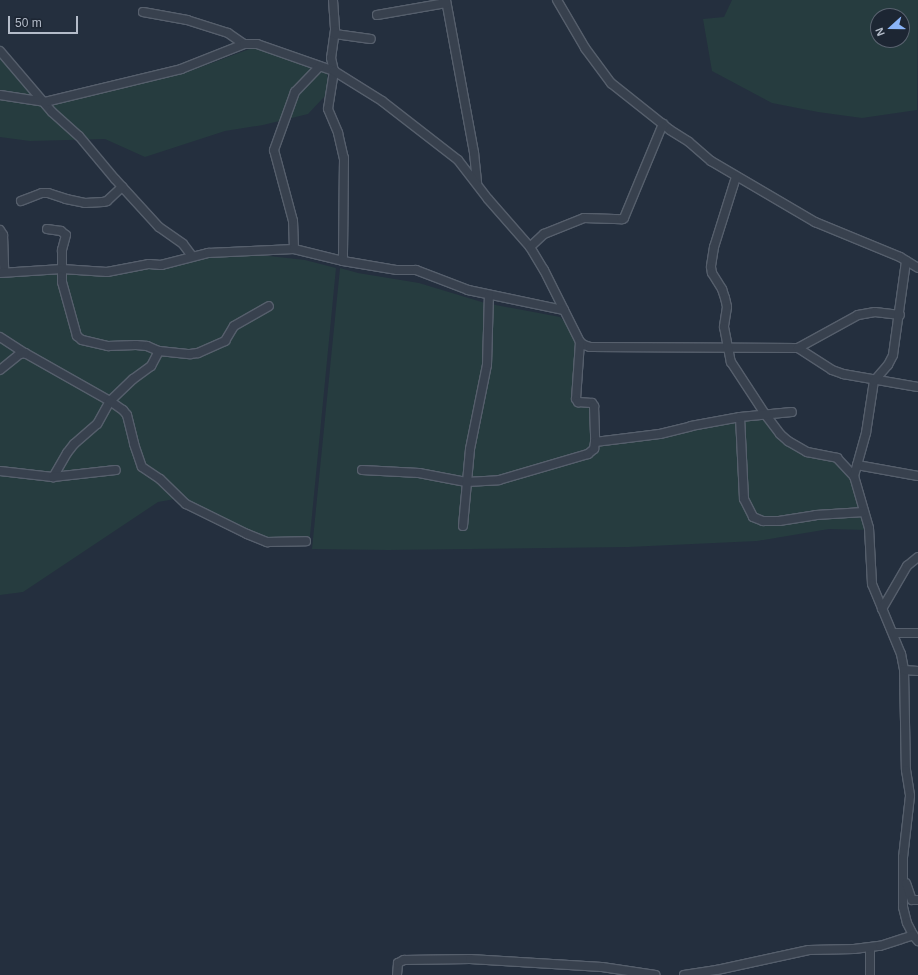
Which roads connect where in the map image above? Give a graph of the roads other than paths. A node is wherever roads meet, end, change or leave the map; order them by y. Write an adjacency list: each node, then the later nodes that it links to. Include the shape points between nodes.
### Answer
1 (333, 0): 6 (street)
2 (557, 0): 14 (street, via 585,48 607,78)
3 (446, 2): 5 (street); 16 (street, via 474,153)
4 (143, 12): 8 (street, via 187,20 228,32)
5 (377, 15)
6 (335, 34): 7 (street); 11 (street, via 331,58)
7 (371, 39)
8 (244, 44): 10 (street, via 257,44); 13 (street, via 181,68)
9 (0, 51): 13 (street)
10 (319, 67): 11 (street); 22 (street, via 295,92 274,150 293,221)
11 (334, 71): 16 (street, via 382,101 458,160); 24 (street, via 328,109 338,133 344,158)
12 (0, 95): 13 (street)
13 (44, 102): 17 (street, via 79,136)
14 (662, 124): 15 (street); 21 (street, via 624,218 584,218 544,234)
15 (736, 177): 25 (street, via 815,222); 35 (street, via 714,248 711,267 725,298 724,328)
16 (477, 184): 21 (street)
17 (122, 187): 18 (street, via 107,201 102,202 85,203 48,193); 23 (street, via 159,227 183,244)
18 (21, 201)
19 (47, 229): 27 (street, via 61,231 66,235 62,250)
20 (0, 230): 28 (street, via 3,234)
21 (530, 247): 31 (street)
22 (294, 249): 23 (street); 24 (street)
23 (192, 256): 27 (street, via 161,265 149,264 107,272)
24 (343, 261): 29 (street, via 397,270 416,270 468,290)
25 (906, 261): 26 (street); 32 (street)
26 (918, 268)
27 (62, 269): 28 (street); 37 (street, via 63,286 79,338 108,346 147,346)
28 (2, 273)
29 (489, 295): 31 (street); 54 (street, via 488,365 470,449)
30 (269, 306): 37 (street, via 234,326 225,341 209,349 190,354)
31 (564, 310): 34 (street)
32 (900, 315): 36 (street, via 875,312 858,315); 40 (street, via 893,355)
33 (0, 337): 38 (street)
34 (580, 342): 35 (street, via 590,347); 46 (street, via 576,399 578,402 592,403 594,406)
35 (727, 348): 36 (street); 44 (street, via 734,368)
36 (798, 348): 40 (street, via 837,372)
37 (159, 352): 42 (street, via 151,366)
38 (25, 353): 39 (street); 42 (street)
39 (0, 370)
40 (874, 381): 41 (street); 47 (street, via 866,433)
41 (918, 387)
42 (110, 401): 53 (street, via 96,424 67,453); 57 (street, via 127,415 142,467 160,478 186,504 267,542)
43 (792, 412): 44 (street)
44 (765, 414): 45 (street); 51 (street, via 788,441 807,452 837,458)
45 (740, 417): 46 (street, via 660,434); 55 (street, via 744,499 753,517 762,521 779,521 816,515)
46 (595, 442): 54 (street, via 594,449 588,454 499,480)
47 (857, 465): 51 (street); 52 (street)
48 (116, 470): 53 (street)
49 (362, 470): 54 (street, via 419,473)
50 (0, 471): 53 (street)
51 (854, 476): 55 (street)
52 (918, 476)
53 (53, 477)
54 (466, 482): 56 (street)
55 (864, 512): 59 (street, via 871,539 872,584)
56 (463, 526)
57 (306, 541)
58 (918, 557): 59 (street, via 907,566)
59 (882, 609): 60 (street)
60 (893, 633): 61 (street); 62 (street)
61 (918, 633)
62 (904, 670): 63 (street); 64 (street, via 906,770 910,796)
63 (918, 671)
64 (903, 857): 65 (street, via 907,889 912,900); 66 (street, via 903,907 907,923)
65 (918, 900)
66 (915, 938): 67 (street)
67 (870, 948): 70 (street, via 809,950); 71 (street)
68 (397, 975): 69 (street, via 398,963 404,960 470,959 602,967)
69 (655, 975)
70 (684, 975)
71 (870, 975)

